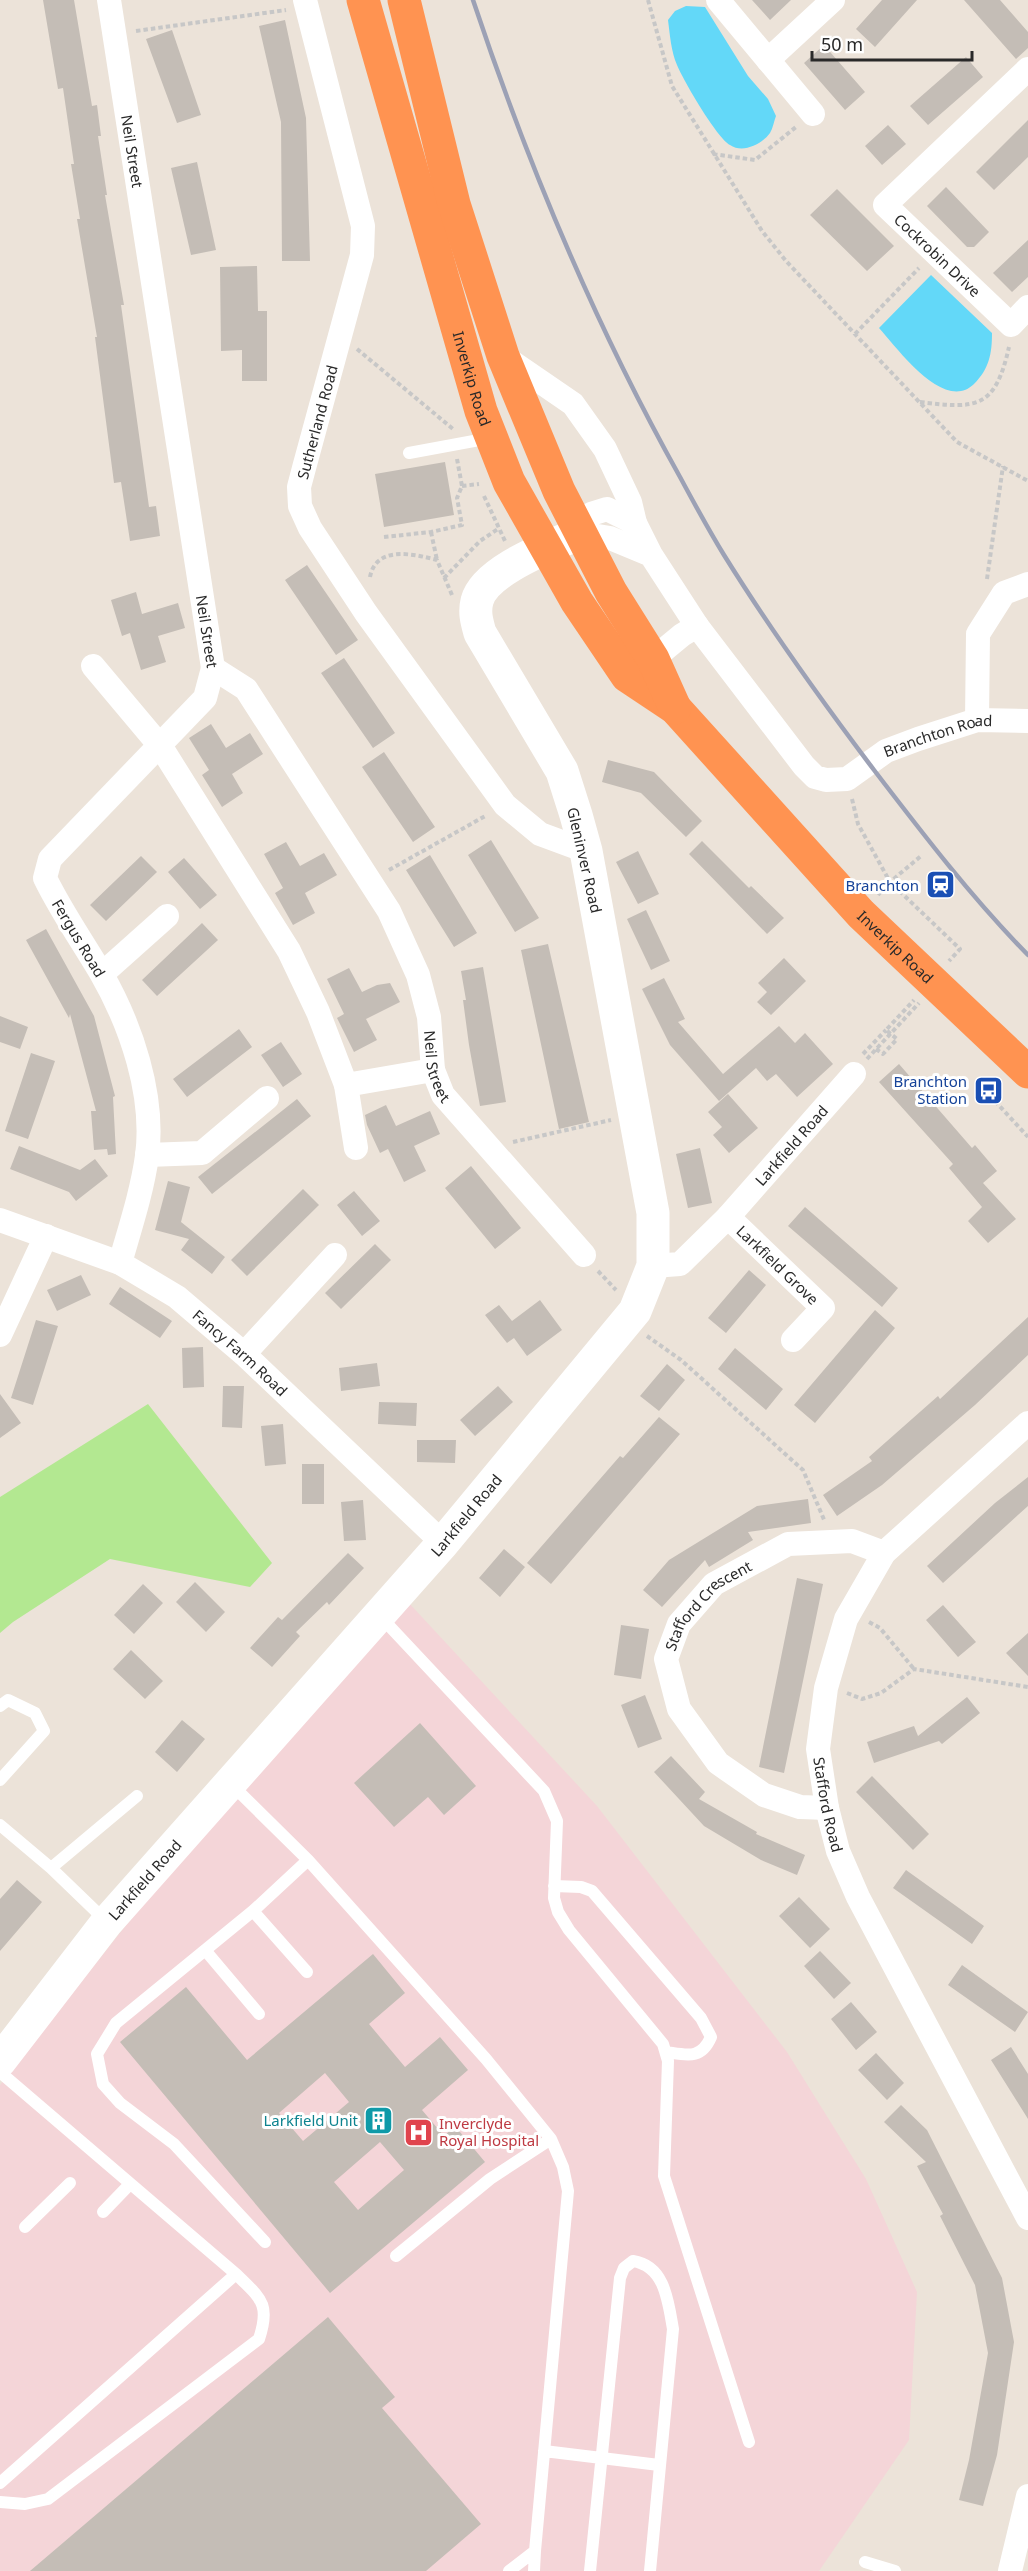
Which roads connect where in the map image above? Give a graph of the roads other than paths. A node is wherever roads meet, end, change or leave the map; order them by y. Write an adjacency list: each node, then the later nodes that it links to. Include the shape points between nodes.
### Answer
1 (109, 0): 22 (street, Neil Street)
2 (363, 0): 12 (highway, Inverkip Road, via 454,322)
3 (404, 0): 11 (highway, Inverkip Road, via 454,204)
4 (718, 0): 7 (street)
5 (833, 0): 7 (street)
6 (306, 3): 27 (street, Sutherland Road, via 363,226 362,255 299,487 300,506 309,528 366,613 505,805 540,834)
7 (768, 60): 9 (street)
8 (1028, 69): 10 (street, Cockrobin Drive, via 885,204 1011,325)
9 (813, 114)
10 (1028, 307)
11 (503, 356): 14 (street, via 573,404 605,449 630,502); 15 (highway, Inverkip Road, via 552,477)
12 (492, 438): 13 (lane); 16 (highway, Inverkip Road, via 509,482)
13 (409, 453)
14 (635, 523): 15 (street, via 607,509 591,514); 17 (street)
15 (580, 533): 16 (street); 17 (street, via 610,538); 20 (highway, Inverkip Road)
16 (546, 549): 23 (highway, Inverkip Road, via 627,676); 27 (street, Gleninver Road, via 486,583 477,599 475,614 480,633 562,771)
17 (651, 555): 19 (street)
18 (1028, 584): 24 (street, via 1004,593 978,634)
19 (697, 626): 20 (street); 24 (street, Branchton Road, via 815,777 851,777 886,752)
20 (653, 659): 23 (highway, Inverkip Road)
21 (93, 666): 26 (street)
22 (213, 668): 26 (street, Fergus Road, via 206,698); 31 (street, Neil Street, via 246,689 389,910 418,975 429,1017)
23 (675, 708): 32 (highway, Inverkip Road, via 861,914)
24 (977, 720): 25 (street, Branchton Road)
25 (1028, 721)
26 (161, 747): 29 (street, Fergus Road, via 50,859 45,878); 33 (street, via 289,951)
27 (586, 851): 43 (street, Gleninver Road, via 653,1213)
28 (167, 916): 29 (street)
29 (102, 974): 36 (street, Fergus Road, via 136,1049 147,1103)
30 (858, 1064): 37 (street, Larkfield Road)
31 (433, 1070): 33 (street); 41 (street, Neil Street, via 443,1095)
32 (1028, 1072)
33 (346, 1085): 35 (street)
34 (267, 1098): 36 (street, via 202,1153)
35 (356, 1148)
36 (147, 1155): 42 (street, Fergus Road)
37 (728, 1217): 43 (street, Larkfield Road, via 680,1264); 45 (street, Larkfield Grove, via 823,1308)
38 (0, 1220): 39 (street, Fancy Farm Road)
39 (46, 1236): 42 (street, Fancy Farm Road); 44 (street)
40 (335, 1255): 46 (street)
41 (584, 1256)
42 (120, 1263): 46 (street, Fancy Farm Road, via 177,1297)
43 (652, 1266): 48 (street, Larkfield Road, via 635,1311)
44 (0, 1335)
45 (793, 1340)
46 (244, 1354): 48 (street, Fancy Farm Road)
47 (1028, 1423): 49 (street, Stafford Road)
48 (443, 1543): 50 (street, Larkfield Road)
49 (884, 1553): 55 (street, Stafford Road, via 846,1619 826,1689 818,1749); 55 (street, Stafford Crescent, via 852,1541 788,1544 714,1584 679,1624 666,1659 679,1709 718,1763 764,1795 800,1807)
50 (378, 1615): 53 (street, Larkfield Road); 59 (lane, via 544,1791 557,1821)
51 (0, 1707): 52 (lane, via 8,1700 35,1713 44,1731)
52 (0, 1780)
53 (228, 1783): 57 (lane); 61 (street, Larkfield Road)
54 (137, 1796): 58 (lane)
55 (827, 1808): 72 (street, Stafford Road, via 838,1851 858,1897)
56 (0, 1825): 58 (lane)
57 (308, 1860): 60 (lane); 68 (lane, via 486,2059)
58 (51, 1868): 61 (lane)
59 (554, 1886): 65 (lane, via 558,1912 569,1930); 65 (lane, via 592,1891 701,2018 711,2037 707,2046 690,2056)
60 (253, 1911): 62 (lane); 63 (lane)
61 (107, 1922): 66 (street, Larkfield Road)
62 (205, 1950): 64 (lane); 74 (lane, via 116,2024 97,2054 103,2084 120,2103 174,2144)
63 (307, 1972)
64 (259, 2014)
65 (666, 2052): 77 (lane, via 664,2176)
66 (0, 2061)
67 (0, 2072): 70 (lane)
68 (551, 2139): 75 (lane, via 490,2180); 78 (lane, via 568,2191)
69 (70, 2183): 73 (lane)
70 (130, 2184): 71 (lane); 76 (lane)
71 (103, 2212)
72 (1028, 2218)
73 (25, 2227)
74 (265, 2242)
75 (396, 2256)
76 (236, 2274): 81 (lane); 83 (lane, via 261,2299 265,2320 259,2339 48,2499 25,2504)
77 (749, 2442)
78 (544, 2451): 79 (lane); 84 (lane)
79 (601, 2458): 80 (lane); 80 (lane, via 620,2278 633,2260 655,2270 666,2292 673,2329); 89 (lane)
80 (659, 2465): 90 (lane)
81 (0, 2483)
82 (1028, 2496): 86 (street)
83 (0, 2502)
84 (535, 2551): 87 (lane); 88 (lane)
85 (865, 2562): 91 (lane)
86 (1017, 2565)
87 (509, 2571)
88 (534, 2571)
89 (590, 2571)
90 (650, 2571)
91 (895, 2571)

